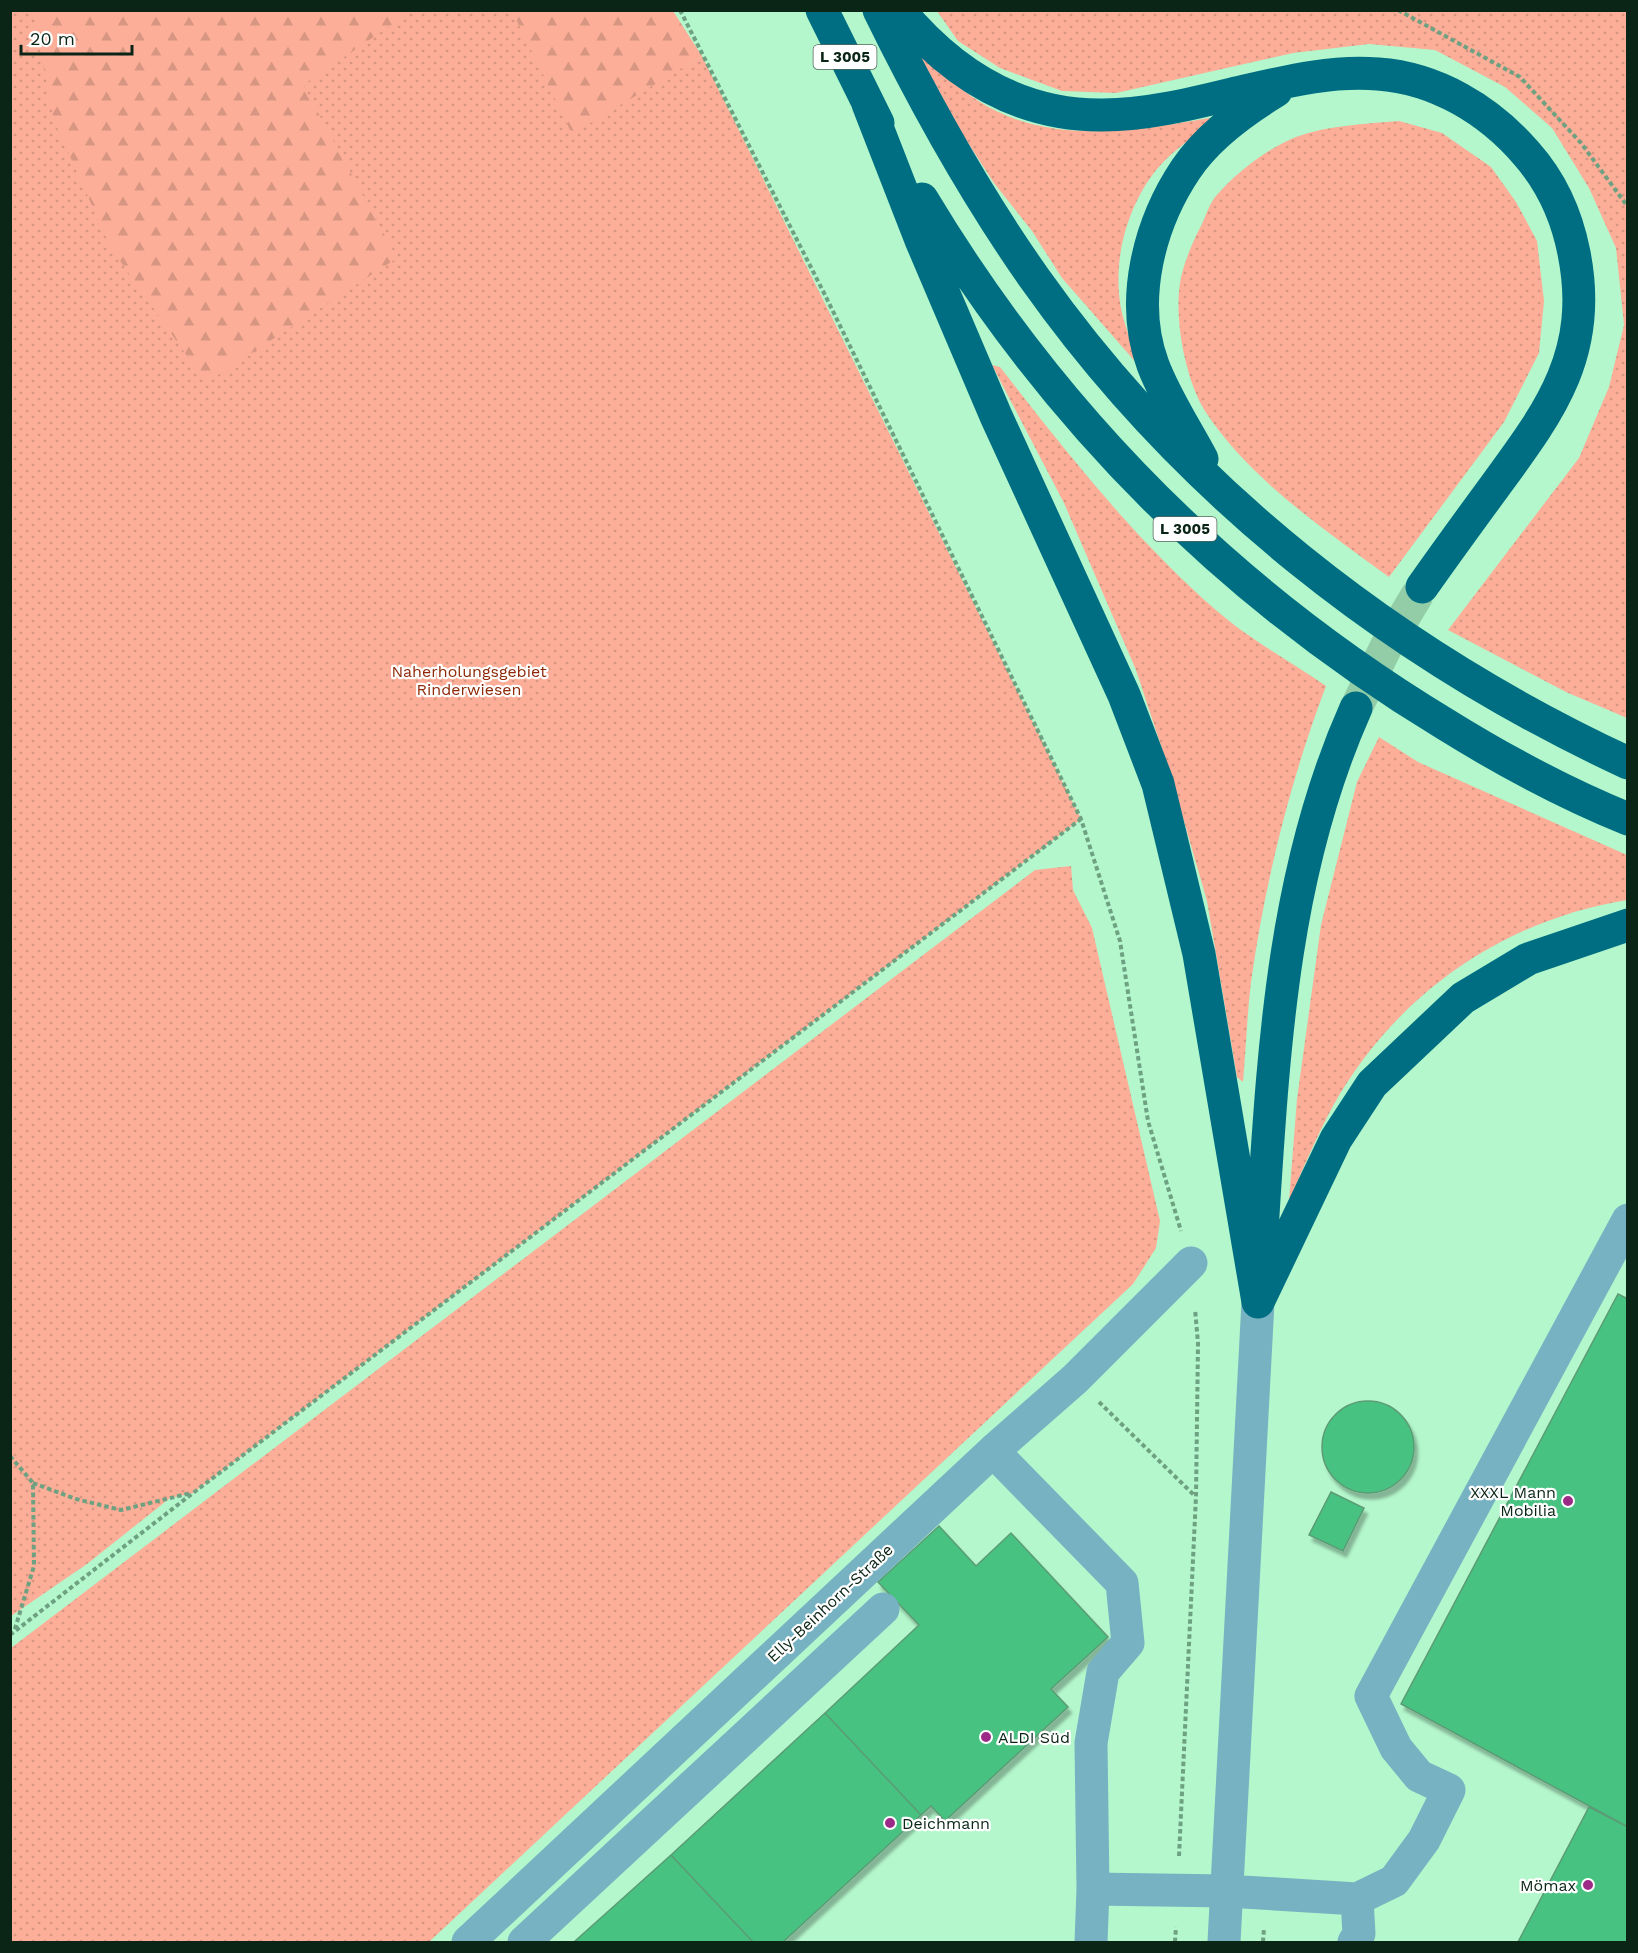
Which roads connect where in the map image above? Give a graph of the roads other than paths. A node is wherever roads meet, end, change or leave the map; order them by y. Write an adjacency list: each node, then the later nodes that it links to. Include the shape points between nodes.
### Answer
1 (822, 10): 5 (highway, L 3005)
2 (879, 10): 6 (highway, L 3005, via 943,135 1035,279 1125,392)
3 (899, 10): 4 (highway, via 957,68 999,95 1051,110 1102,115 1145,110)
4 (1295, 80): 6 (highway, via 1219,132 1187,168 1160,217 1144,272 1143,319 1153,365); 7 (highway, via 1324,74 1383,74 1440,89 1466,102 1506,131 1533,160 1549,184 1571,238 1577,267 1578,316 1572,354 1562,382 1533,433)
5 (868, 104): 10 (highway, L 3005, via 945,237 1031,358 1088,429 1188,532 1346,660 1409,702 1486,749); 14 (highway, via 996,416 1115,675 1158,784 1199,954)
6 (1219, 492): 9 (highway, L 3005, via 1290,553 1383,624 1504,702)
7 (1422, 587)
8 (1356, 708): 14 (highway, via 1316,815 1295,896 1273,1076)
9 (1628, 763)
10 (1628, 819)
11 (1628, 925): 14 (highway, via 1528,959 1463,998 1379,1076 1336,1139)
12 (1628, 1220): 21 (street, via 1371,1696 1396,1748 1419,1776 1449,1790 1424,1840 1394,1881)
13 (1191, 1263): 15 (street, Elly-Beinhorn-Straße, via 1075,1379)
14 (1258, 1302): 20 (street)
15 (993, 1451): 17 (street, Elly-Beinhorn-Straße); 19 (street, via 1122,1583 1128,1643 1103,1672 1090,1743)
16 (883, 1609): 18 (street)
17 (637, 1782): 18 (street); 22 (street, Elly-Beinhorn-Straße)
18 (665, 1814): 23 (street)
19 (1093, 1889): 20 (street); 24 (street)
20 (1227, 1891): 21 (street); 25 (street)
21 (1357, 1899): 26 (street, via 1359,1934)
22 (468, 1942)
23 (524, 1942)
24 (1091, 1942)
25 (1224, 1942)
26 (1354, 1942)

